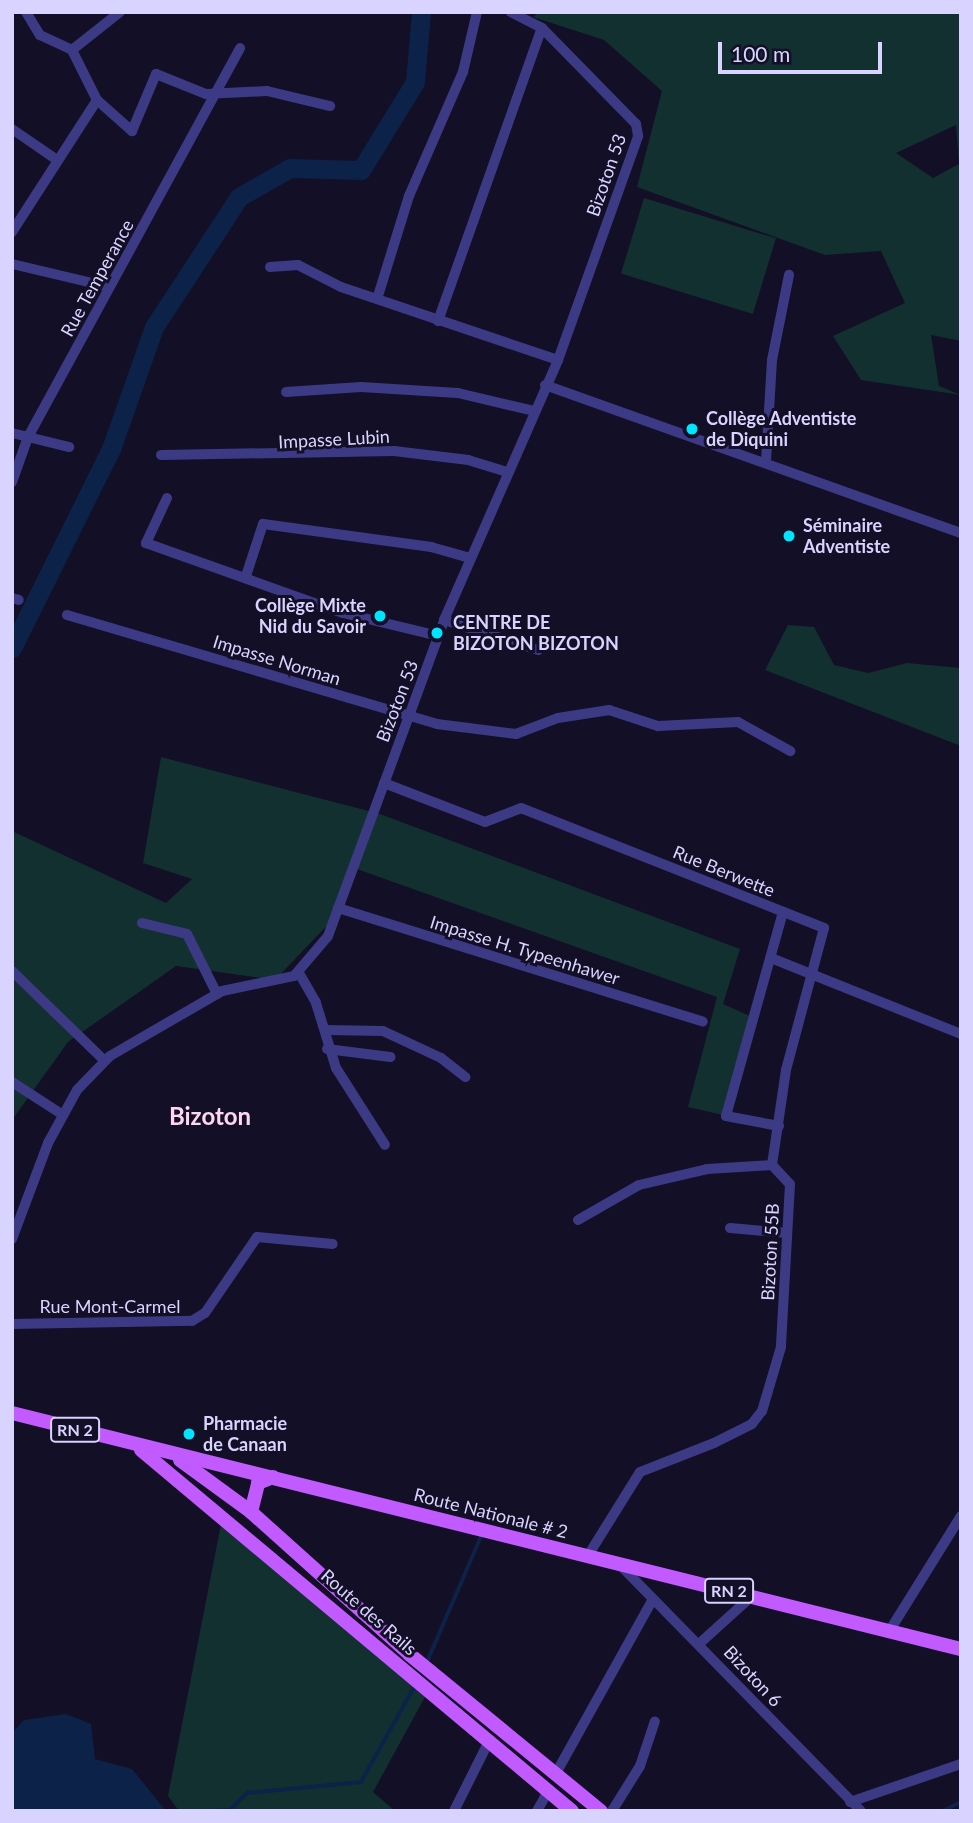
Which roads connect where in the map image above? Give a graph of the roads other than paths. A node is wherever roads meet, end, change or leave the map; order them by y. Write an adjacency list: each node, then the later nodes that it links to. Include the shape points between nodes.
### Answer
1 (26, 12): 8 (street, via 40,35)
2 (120, 12): 8 (street)
3 (477, 12): 19 (street, via 463,72 410,196)
4 (511, 12): 5 (street, Bizoton 53)
5 (526, 14): 6 (street, Bizoton 53)
6 (542, 28): 20 (street); 21 (street, Bizoton 53, via 638,130)
7 (240, 48): 9 (street, Rue Temperance)
8 (72, 50): 10 (street)
9 (217, 93): 10 (street, via 156,74 132,131); 11 (street, via 267,91); 18 (street, Rue Temperance)
10 (97, 100): 13 (street)
11 (330, 106)
12 (12, 129): 13 (street)
13 (57, 160): 14 (street)
14 (12, 232)
15 (12, 264): 18 (street)
16 (270, 267): 19 (street, via 298,265)
17 (789, 275): 29 (street, via 772,360)
18 (109, 287): 26 (street, Rue Temperance)
19 (378, 296): 20 (street)
20 (438, 321): 21 (street)
21 (558, 360): 22 (street, Bizoton 53)
22 (545, 385): 24 (street, Bizoton 53); 29 (street)
23 (286, 392): 24 (street, via 361,387 458,393)
24 (534, 411): 30 (street, Bizoton 53)
25 (12, 433): 26 (street)
26 (28, 437): 27 (street); 31 (street, Rue Temperance)
27 (69, 447)
28 (161, 455): 30 (street, Impasse Lubin, via 394,451 468,460)
29 (766, 461): 33 (street, via 881,509)
30 (506, 472): 34 (street, Bizoton 53)
31 (12, 482)
32 (167, 498): 35 (street, via 146,543)
33 (961, 533)
34 (470, 558): 35 (street, via 431,547 263,524); 37 (street, Bizoton 53)
35 (246, 576): 38 (street, via 343,613)
36 (67, 615): 40 (street, Impasse Norman)
37 (444, 621): 38 (street, Bizoton 53); 39 (street)
38 (439, 636): 40 (street, Bizoton 53)
39 (538, 650)
40 (408, 715): 41 (street, Impasse Norman, via 437,724 516,734 558,718 609,710 658,726 738,722); 42 (street, Bizoton 53)
41 (790, 751)
42 (384, 783): 43 (street, Bizoton 53); 44 (street, Rue Berwette, via 485,822 521,808)
43 (338, 908): 48 (street, Bizoton 53, via 319,953); 51 (street, Impasse H. Typeenhawer)
44 (783, 912): 46 (street); 49 (street, Rue Berwette, via 826,930)
45 (142, 923): 50 (street, via 187,934)
46 (771, 958): 49 (street); 60 (street, via 726,1116)
47 (12, 971): 56 (street)
48 (299, 973): 50 (street); 52 (street)
49 (814, 973): 53 (street); 60 (street, Rue Berwette, via 786,1070)
50 (217, 993): 56 (street)
51 (703, 1022)
52 (325, 1030): 54 (street); 57 (street, via 383,1031)
53 (961, 1034)
54 (327, 1049): 55 (street); 61 (street)
55 (390, 1058)
56 (105, 1061): 59 (street)
57 (465, 1077)
58 (12, 1082): 59 (street)
59 (63, 1115): 66 (street)
60 (779, 1126): 62 (street, Rue Berwette)
61 (386, 1145)
62 (772, 1165): 63 (street, via 707,1169 639,1185); 65 (street, Bizoton 55B, via 789,1179)
63 (578, 1220)
64 (730, 1228): 65 (street)
65 (787, 1234): 75 (street, Bizoton 55B, via 781,1347 762,1411 752,1424 714,1444 640,1472)
66 (12, 1239)
67 (333, 1244): 68 (street, Rue Mont-Carmel, via 257,1237 205,1313 192,1321)
68 (12, 1324)
69 (12, 1413): 70 (main road, Route Nationale # 2 / RN 2)
70 (137, 1447): 71 (main road, Route Nationale # 2 / RN 2); 82 (main road, Route des Rails)
71 (175, 1456): 72 (main road, Route Nationale # 2 / RN 2); 73 (main road, Route des Rails)
72 (273, 1477): 73 (main road, via 258,1483); 75 (main road, Route Nationale # 2 / RN 2)
73 (251, 1512): 82 (main road, Route des Rails)
74 (961, 1516): 79 (street)
75 (587, 1557): 76 (main road, Route Nationale # 2 / RN 2)
76 (620, 1566): 77 (main road, Route Nationale # 2 / RN 2); 78 (street, Bizoton 6)
77 (752, 1596): 79 (main road, Route Nationale # 2 / RN 2); 80 (street)
78 (652, 1601): 80 (street, Bizoton 6); 86 (street)
79 (890, 1630): 81 (main road, Route Nationale # 2 / RN 2)
80 (700, 1643): 88 (street, Bizoton 6)
81 (961, 1649)
82 (406, 1660): 84 (main road, Route des Rails, via 429,1689); 86 (main road, Route des Rails, via 435,1675)
83 (655, 1721): 93 (street, via 640,1766)
84 (489, 1741): 87 (main road, Route des Rails); 89 (street)
85 (961, 1764): 88 (street)
86 (555, 1775): 92 (main road, Route des Rails)
87 (548, 1791): 90 (street); 91 (main road, Route des Rails)
88 (850, 1802): 94 (street, Bizoton 6)
89 (454, 1811)
90 (537, 1811)
91 (572, 1811)
92 (601, 1811)
93 (612, 1811)
94 (861, 1811)

